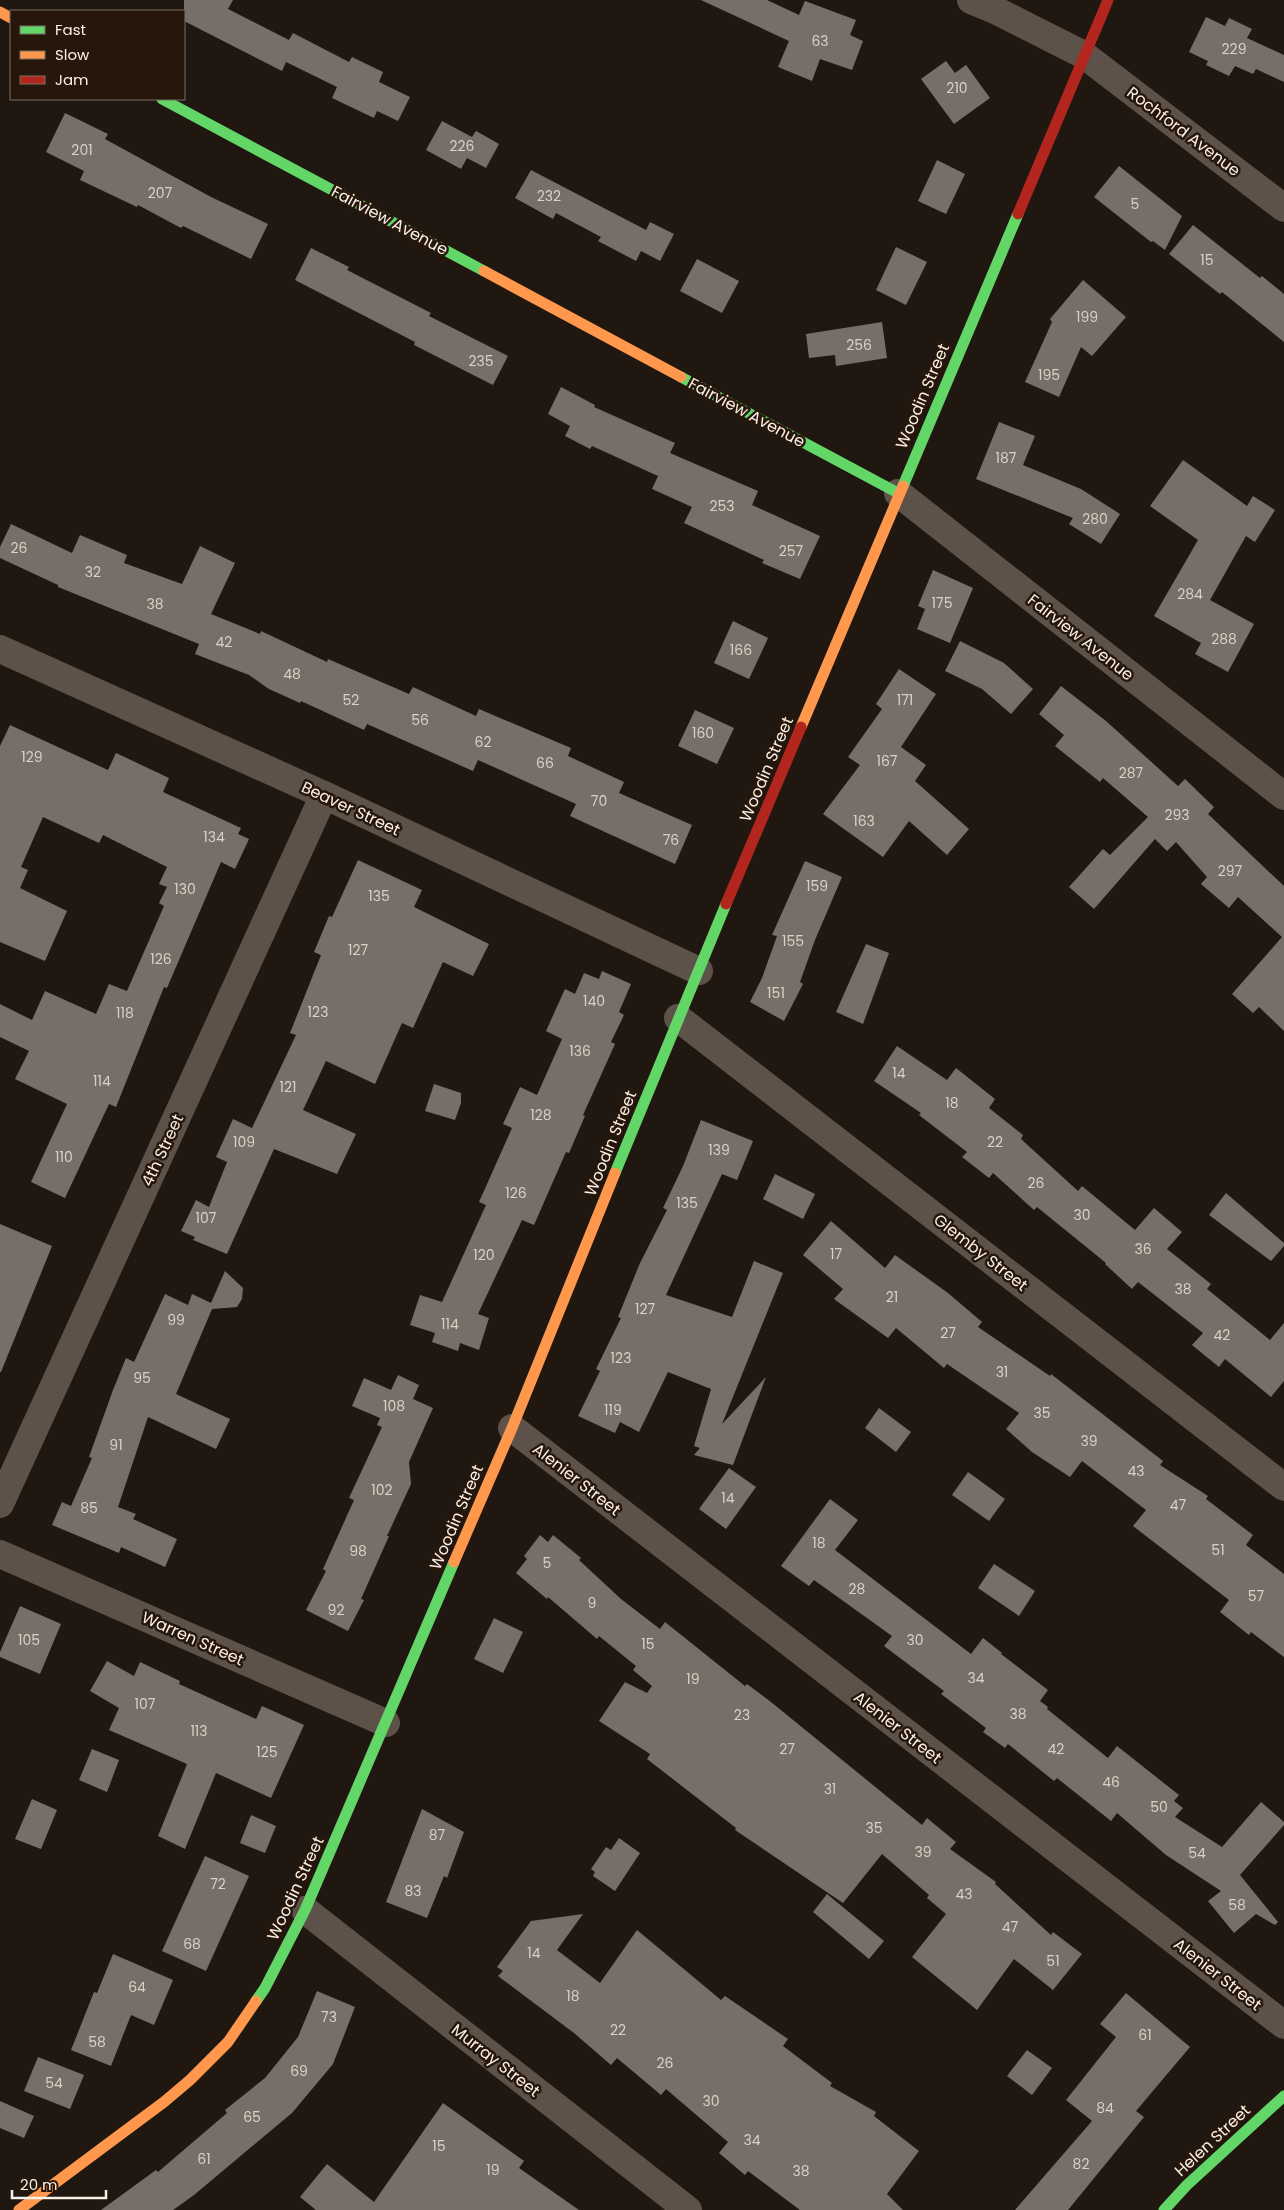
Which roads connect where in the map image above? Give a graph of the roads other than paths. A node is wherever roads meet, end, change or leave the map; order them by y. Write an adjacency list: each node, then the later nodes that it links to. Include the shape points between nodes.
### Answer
1 (971, 0): 3 (street, Rochford Avenue)
2 (1108, 0): 3 (main road, Woodin Street)
3 (1084, 56): 5 (street, Rochford Avenue); 6 (main road, Woodin Street)
4 (164, 100): 6 (main road, Fairview Avenue)
5 (1284, 208)
6 (898, 493): 9 (street, Fairview Avenue); 10 (main road, Woodin Street)
7 (0, 649): 8 (street, Beaver Street)
8 (324, 795): 10 (street, Beaver Street); 14 (street, 4th Street)
9 (1284, 796)
10 (699, 971): 11 (main road, Woodin Street)
11 (678, 1018): 12 (main road, Woodin Street); 13 (street, Glemby Street)
12 (512, 1428): 16 (main road, Woodin Street); 18 (street, Alenier Street)
13 (1284, 1487)
14 (0, 1504)
15 (0, 1554): 16 (street, Warren Street)
16 (386, 1723): 17 (main road, Woodin Street)
17 (305, 1910): 20 (main road, Woodin Street, via 265,1988 228,2042 164,2102); 21 (street, Murray Street)
18 (1284, 2025)
19 (1284, 2096): 22 (main road, Helen Street)
20 (19, 2210)
21 (688, 2210)
22 (1164, 2210)

